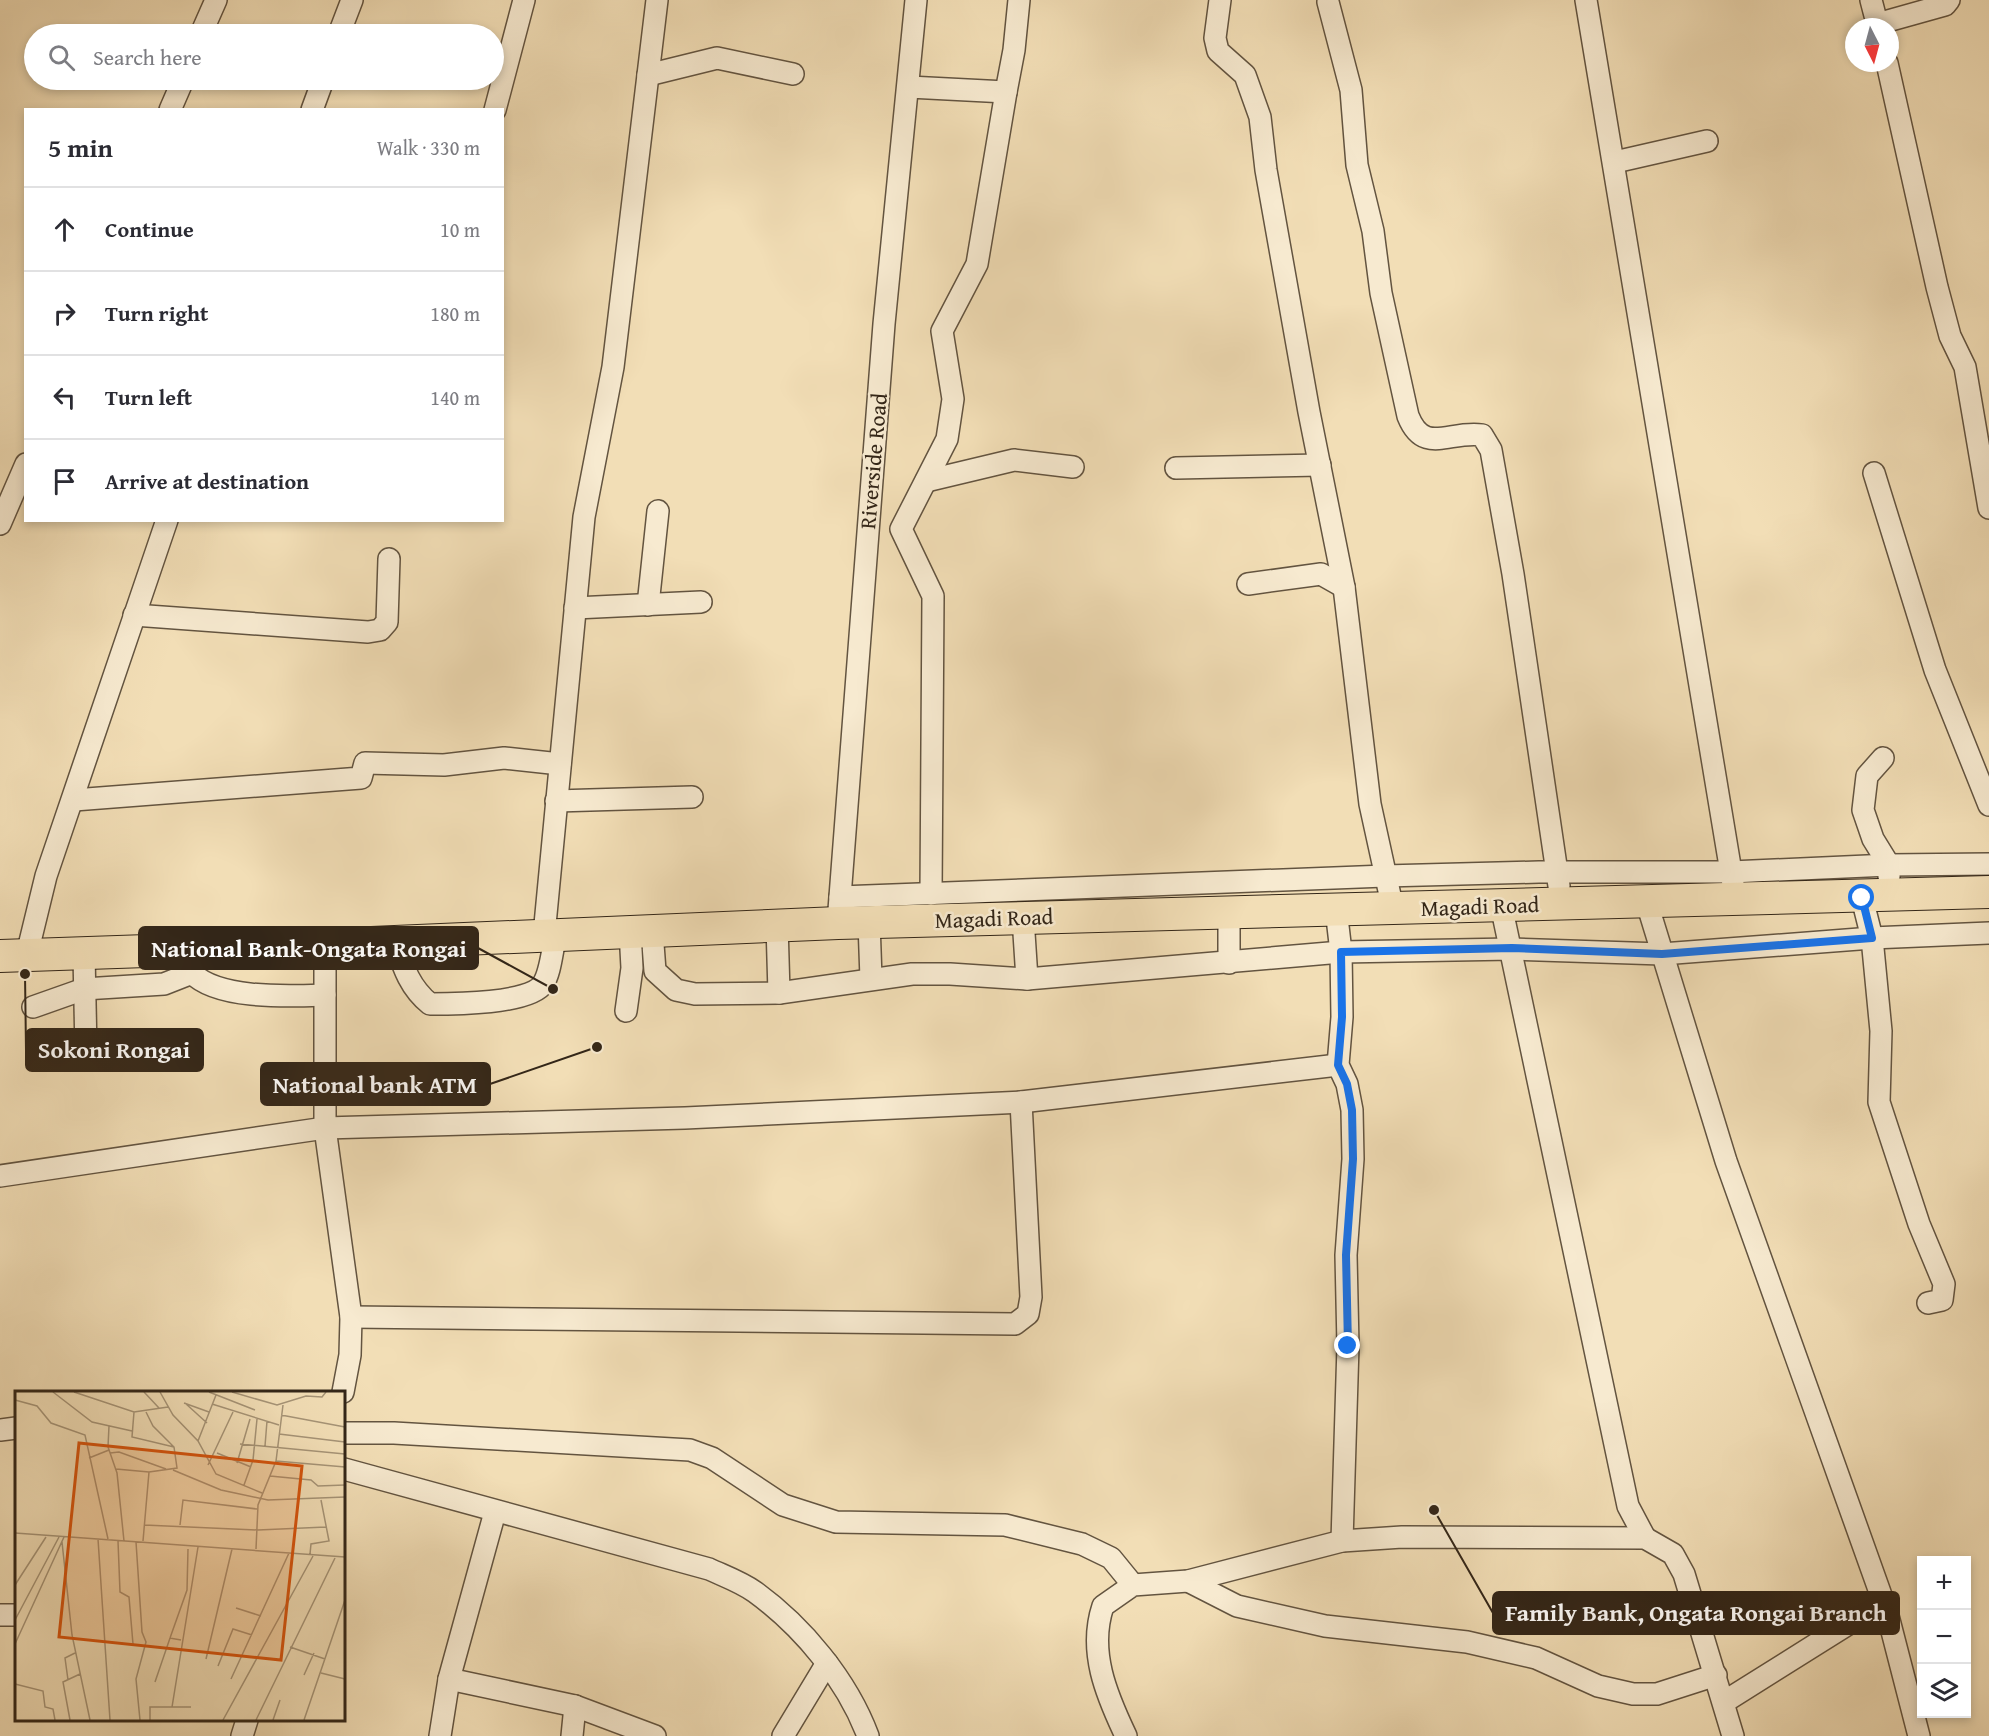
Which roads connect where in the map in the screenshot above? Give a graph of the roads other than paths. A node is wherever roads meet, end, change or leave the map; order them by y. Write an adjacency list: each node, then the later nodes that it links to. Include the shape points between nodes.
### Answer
1 (216, 0): 14 (street)
2 (352, 0): 15 (street)
3 (524, 0): 19 (street)
4 (657, 0): 18 (street)
5 (916, 0): 20 (street, Riverside Road)
6 (1019, 0): 24 (street)
7 (1220, 0): 30 (street, via 1215,38 1218,51 1245,75 1260,117 1266,170)
8 (1586, 0): 29 (street)
9 (1871, 0): 12 (street)
10 (1949, 0): 13 (street, via 1945,5)
11 (1328, 2): 57 (street, via 1351,90 1357,165 1408,416 1421,437 1482,435 1491,450)
12 (1876, 18)
13 (1899, 20)
14 (205, 24)
15 (343, 24)
16 (1889, 72): 36 (street, via 1937,286 1950,336 1965,367)
17 (793, 74): 18 (street, via 717,58)
18 (648, 75): 45 (street, via 613,367 584,517)
19 (504, 76)
20 (909, 87): 24 (street); 66 (street, Riverside Road, via 898,159 884,324)
21 (179, 90): 25 (street)
22 (319, 90): 26 (street)
23 (500, 90): 27 (street)
24 (1006, 92): 35 (street, via 977,264 942,331 953,399 947,439)
25 (172, 108)
26 (313, 108)
27 (496, 108)
28 (1707, 141): 29 (street)
29 (1615, 162): 56 (street)
30 (1320, 465): 32 (street); 42 (street)
31 (1072, 466): 35 (street, via 1014,460)
32 (1176, 468)
33 (24, 469): 39 (street)
34 (1874, 473): 52 (street, via 1935,670)
35 (926, 481): 59 (street, via 901,529 933,596)
36 (1989, 508)
37 (658, 511): 44 (street)
38 (166, 522): 46 (street)
39 (0, 524)
40 (389, 559): 46 (street, via 387,622 380,630)
41 (1248, 584): 42 (street, via 1322,574)
42 (1344, 587): 55 (street, via 1370,804)
43 (701, 602): 44 (street)
44 (648, 605): 45 (street)
45 (575, 608): 48 (street)
46 (134, 615): 50 (street)
47 (1883, 758): 54 (street, via 1867,776 1863,810 1873,839)
48 (560, 764): 50 (street, via 504,758 444,765 365,763 361,777); 51 (street)
49 (692, 797): 51 (street)
50 (74, 800): 79 (street)
51 (556, 801): 71 (street)
52 (1989, 805)
53 (1989, 864): 54 (street)
54 (1889, 865): 56 (street); 60 (street)
55 (1385, 876): 57 (street); 59 (street); 64 (street)
56 (1733, 886): 57 (street); 60 (highway, Magadi Road); 61 (highway, Magadi Road)
57 (1559, 887): 61 (highway, Magadi Road); 62 (highway, Magadi Road)
58 (1989, 892): 60 (highway, Magadi Road)
59 (931, 894): 66 (street)
60 (1875, 897): 72 (street)
61 (1646, 900): 78 (street)
62 (1501, 905): 64 (highway, Magadi Road); 75 (street)
63 (1336, 909): 64 (highway, Magadi Road); 65 (highway, Magadi Road); 76 (street)
64 (1393, 909)
65 (1228, 912): 67 (highway, Magadi Road); 81 (street)
66 (849, 914): 67 (highway, Magadi Road); 68 (highway, Magadi Road); 83 (street, Riverside Road)
67 (1023, 918): 82 (street)
68 (777, 926): 69 (highway, Magadi Road); 85 (street)
69 (641, 931): 71 (highway, Magadi Road); 85 (street, via 655,971 676,990 695,994); 88 (street)
70 (1989, 933): 72 (street)
71 (550, 935): 73 (highway, Magadi Road); 73 (street, via 544,983 537,990 526,996 451,1004 430,1004 417,993)
72 (1872, 938): 78 (street); 94 (street, via 1881,1030 1879,1102 1919,1224 1944,1284 1942,1300)
73 (395, 942): 74 (highway, Magadi Road)
74 (325, 945): 80 (highway, Magadi Road); 86 (street)
75 (1512, 948): 76 (street); 78 (street); 102 (street, via 1628,1506)
76 (1341, 952): 81 (street); 90 (street)
77 (84, 954): 79 (highway, Magadi Road); 80 (highway, Magadi Road); 84 (street)
78 (1662, 954): 106 (street, via 1726,1161)
79 (14, 955)
80 (184, 962): 84 (street, via 164,984); 86 (street, via 219,987 265,997)
81 (1229, 963): 82 (street)
82 (1027, 978): 83 (street, via 950,974)
83 (871, 979): 85 (street)
84 (84, 989): 87 (street); 89 (street)
85 (779, 993)
86 (325, 995): 92 (street)
87 (33, 1007)
88 (626, 1011)
89 (86, 1052)
90 (1338, 1065): 91 (street); 103 (street, via 1350,1101 1353,1159 1346,1255 1348,1346)
91 (1021, 1102): 92 (street, via 685,1118); 95 (street, via 1031,1297 1028,1314 1015,1324)
92 (325, 1128): 93 (street); 95 (street)
93 (0, 1176)
94 (1928, 1303)
95 (351, 1317): 96 (street)
96 (343, 1391)
97 (15, 1428): 98 (street)
98 (0, 1430)
99 (345, 1433): 105 (street, via 690,1450 712,1458 783,1504 836,1522 1005,1525 1082,1544 1111,1558)
100 (345, 1469): 101 (street)
101 (495, 1512): 107 (street, via 709,1569 754,1591); 109 (street)
102 (1645, 1538): 103 (street, via 1402,1537); 108 (street, via 1673,1554 1680,1564)
103 (1342, 1541): 104 (street)
104 (1188, 1581): 105 (street); 108 (street, via 1237,1606 1325,1626 1467,1642 1536,1658 1598,1686 1633,1694 1658,1694)
105 (1132, 1585): 119 (street, via 1103,1606 1095,1641 1110,1702)
106 (1887, 1612): 110 (street, via 1853,1621); 121 (street)
107 (827, 1663): 117 (street); 118 (street, via 859,1712)
108 (1716, 1675): 110 (street)
109 (448, 1678): 111 (street); 114 (street)
110 (1724, 1702): 120 (street)
111 (575, 1706): 115 (street); 116 (street)
112 (246, 1721): 113 (street)
113 (242, 1736)
114 (440, 1736)
115 (572, 1736)
116 (655, 1736)
117 (783, 1736)
118 (868, 1736)
119 (1126, 1736)
120 (1733, 1736)
121 (1919, 1736)

